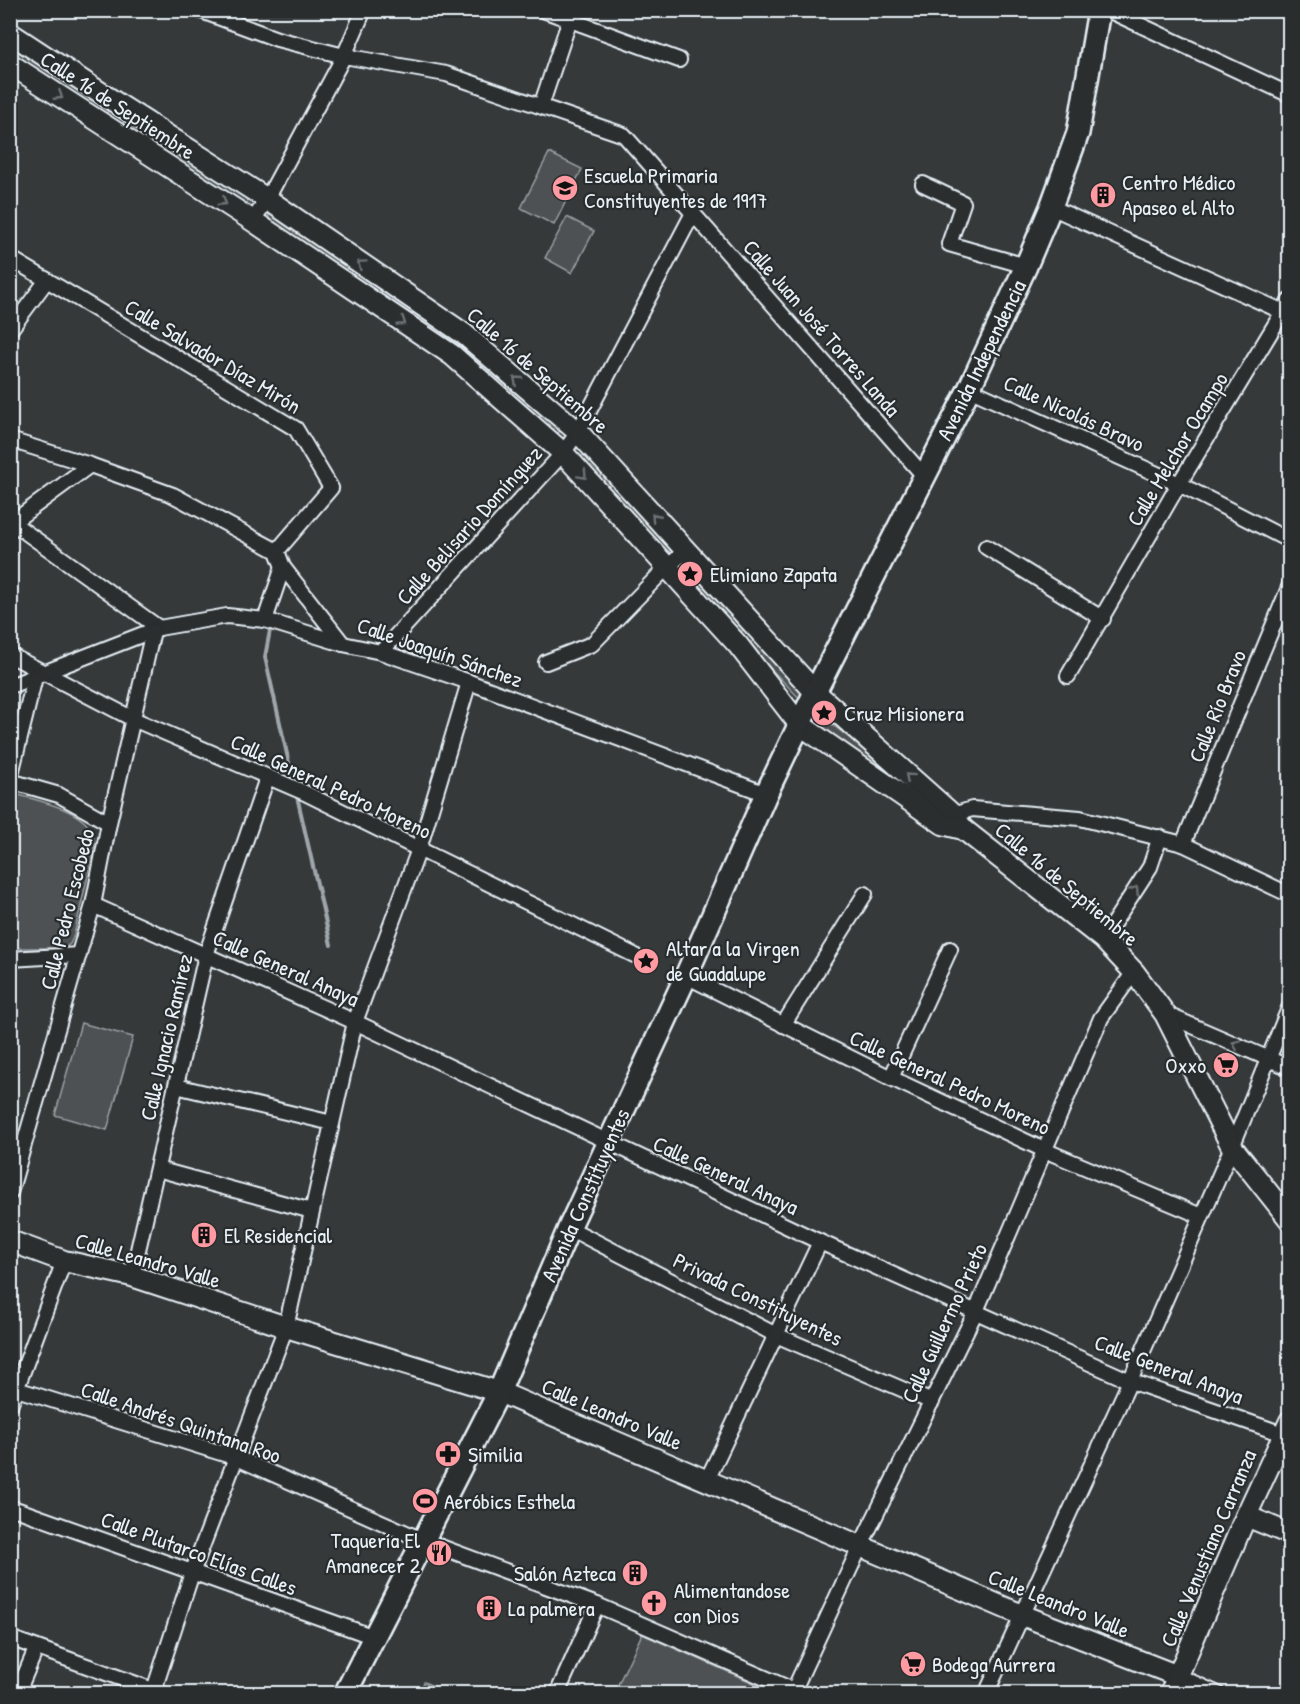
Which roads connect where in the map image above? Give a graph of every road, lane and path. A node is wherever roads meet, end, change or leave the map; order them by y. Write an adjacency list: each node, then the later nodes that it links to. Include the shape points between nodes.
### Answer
1 (200, 10): 8 (street, Calle Juan José Torres Landa, via 276,39)
2 (364, 10): 8 (street)
3 (543, 10): 6 (street)
4 (1099, 10): 17 (main road, Avenida Independencia, via 1078,133)
5 (1108, 10): 11 (street)
6 (572, 15): 9 (street); 13 (street)
7 (10, 33): 12 (street, Calle 16 de Septiembre)
8 (344, 56): 13 (street, Calle Juan José Torres Landa, via 446,74); 16 (street)
9 (679, 60)
10 (10, 64): 14 (street, Calle 16 de Septiembre, one-way to 14)
11 (1290, 95)
12 (118, 105): 14 (street); 16 (street, Calle 16 de Septiembre)
13 (541, 106): 18 (street, Calle Juan José Torres Landa, via 624,135)
14 (104, 125): 19 (street, Calle 16 de Septiembre, one-way to 19)
15 (923, 184): 21 (street, via 963,204 950,244)
16 (267, 199): 19 (street); 25 (street, Calle 16 de Septiembre, one-way to 16)
17 (1051, 207): 21 (main road, Avenida Independencia); 23 (street)
18 (693, 213): 28 (street, Calle Belisario Domínguez); 32 (street, Calle Juan José Torres Landa)
19 (253, 221): 26 (street, Calle 16 de Septiembre, one-way to 26)
20 (10, 258): 22 (street, Calle Salvador Díaz Mirón)
21 (1026, 266): 27 (main road, Avenida Independencia)
22 (47, 280): 24 (street); 37 (street, Calle Salvador Díaz Mirón, via 296,429 332,488)
23 (1287, 309): 33 (street, Calle Melchor Ocampo)
24 (10, 330)
25 (464, 334): 26 (street); 28 (street, Calle 16 de Septiembre, one-way to 25)
26 (452, 356): 30 (street, Calle 16 de Septiembre)
27 (969, 388): 32 (main road, Avenida Independencia); 33 (street, Calle Nicolás Bravo)
28 (578, 432): 30 (street, Calle Belisario Domínguez); 38 (street, Calle 16 de Septiembre, one-way to 28)
29 (10, 440): 31 (street)
30 (563, 453): 40 (street, Calle 16 de Septiembre, one-way to 40); 49 (street, Calle Belisario Domínguez)
31 (90, 465): 34 (street); 37 (street, via 173,495)
32 (924, 476): 56 (main road, Avenida Independencia)
33 (1179, 484): 35 (street, Calle Nicolás Bravo); 43 (street, Calle Melchor Ocampo)
34 (11, 522): 46 (street)
35 (1290, 541)
36 (986, 547): 43 (street)
37 (277, 551): 39 (street, Calle Joaquín Sánchez)
38 (686, 551): 40 (street); 45 (street, Calle 16 de Septiembre)
39 (284, 567): 44 (street); 47 (street, Calle Joaquín Sánchez)
40 (667, 567): 48 (street, Calle 16 de Septiembre); 51 (street, via 592,644)
41 (1290, 585): 42 (street, Calle Río Bravo)
42 (1286, 608): 65 (street, Calle Río Bravo)
43 (1102, 619): 53 (street, Calle Melchor Ocampo)
44 (264, 620): 46 (street, via 227,616); 47 (street)
45 (756, 627): 48 (street); 56 (street, Calle 16 de Septiembre)
46 (156, 630): 52 (street); 57 (street, Calle Pedro Escobedo)
47 (343, 644): 49 (street, Calle Joaquín Sánchez)
48 (738, 645): 58 (street, Calle 16 de Septiembre)
49 (381, 652): 54 (street, Calle Joaquín Sánchez)
50 (10, 655): 52 (street, Calle General Pedro Moreno)
51 (546, 662)
52 (40, 675): 55 (street); 57 (street, Calle General Pedro Moreno); 60 (street)
53 (1068, 676)
54 (469, 682): 61 (street, Calle Joaquín Sánchez); 66 (street)
55 (10, 686)
56 (815, 692): 58 (main road, Avenida Constituyentes); 63 (street, Calle 16 de Septiembre, one-way to 56)
57 (133, 719): 59 (street, Calle General Pedro Moreno); 62 (street, Calle Pedro Escobedo)
58 (799, 724): 61 (main road, Avenida Constituyentes); 63 (street, Calle 16 de Septiembre)
59 (267, 778): 66 (street, Calle General Pedro Moreno); 73 (street, Calle Ignacio Ramírez)
60 (10, 779): 62 (street, via 59,795)
61 (766, 794): 77 (main road, Avenida Constituyentes)
62 (109, 823): 69 (street, Calle Pedro Escobedo)
63 (953, 823): 64 (street, via 972,809 1080,818); 70 (street, Calle 16 de Septiembre)
64 (1160, 837): 65 (street); 70 (street, one-way to 64, via 1150,867)
65 (1183, 844): 68 (street)
66 (419, 849): 74 (street, Calle General Pedro Moreno); 80 (street)
67 (865, 894): 81 (street)
68 (1290, 895)
69 (93, 905): 72 (street, Calle Pedro Escobedo); 73 (street, Calle General Anaya)
70 (1103, 939): 76 (street, Calle 16 de Septiembre)
71 (950, 949): 84 (street)
72 (79, 955): 75 (street); 91 (street, Calle Pedro Escobedo)
73 (206, 955): 80 (street, Calle General Anaya); 85 (street, Calle Ignacio Ramírez)
74 (634, 955)
75 (10, 959)
76 (1134, 972): 79 (street, Calle 16 de Septiembre); 89 (street, Calle Guillermo Prieto, via 1101,1018)
77 (686, 976): 81 (street, Calle General Pedro Moreno); 87 (main road, Avenida Constituyentes)
78 (1290, 1006): 82 (street)
79 (1165, 1014): 82 (street, one-way to 79); 88 (street, Calle 16 de Septiembre)
80 (355, 1022): 86 (street); 87 (street, Calle General Anaya)
81 (783, 1025): 84 (street, Calle General Pedro Moreno)
82 (1268, 1058): 83 (street); 88 (street)
83 (1290, 1068)
84 (891, 1078): 89 (street, Calle General Pedro Moreno)
85 (176, 1086): 86 (street); 90 (street, Calle Ignacio Ramírez)
86 (332, 1123): 92 (street)
87 (609, 1143): 95 (main road, Avenida Constituyentes); 97 (street, Calle General Anaya)
88 (1232, 1147): 93 (street); 94 (street, Calle 16 de Septiembre)
89 (1044, 1150): 93 (street, Calle General Pedro Moreno); 100 (street, Calle Guillermo Prieto)
90 (157, 1169): 92 (street); 99 (street, Calle Ignacio Ramírez)
91 (10, 1193)
92 (312, 1211): 101 (street)
93 (1201, 1216): 103 (street)
94 (1290, 1220)
95 (569, 1228): 102 (street, Privada Constituyentes); 105 (main road, Avenida Constituyentes)
96 (10, 1241): 98 (street, Calle Leandro Valle)
97 (820, 1242): 100 (street, Calle General Anaya); 102 (street)
98 (64, 1261): 99 (street, Calle Leandro Valle); 104 (street)
99 (132, 1276): 101 (street, Calle Leandro Valle)
100 (975, 1311): 103 (street, Calle General Anaya); 106 (street, Calle Guillermo Prieto)
101 (286, 1327): 105 (street, Calle Leandro Valle); 109 (street)
102 (776, 1335): 106 (street, Privada Constituyentes); 110 (street)
103 (1131, 1381): 108 (street, Calle General Anaya); 118 (street)
104 (14, 1388): 107 (street); 109 (street, Calle Andrés Quintana Roo)
105 (499, 1392): 110 (street, Calle Leandro Valle); 114 (main road, Avenida Constituyentes)
106 (932, 1402): 115 (street, Calle Guillermo Prieto)
107 (10, 1406)
108 (1286, 1428): 112 (street, Calle Venustiano Carranza)
109 (237, 1458): 114 (street, Calle Andrés Quintana Roo); 116 (street)
110 (707, 1480): 115 (street, Calle Leandro Valle)
111 (10, 1507): 116 (street, Calle Plutarco Elías Calles)
112 (1246, 1516): 113 (street); 122 (street, Calle Venustiano Carranza)
113 (1290, 1534)
114 (422, 1540): 117 (street, Calle Andrés Quintana Roo); 119 (main road, Avenida Constituyentes)
115 (860, 1546): 118 (street, Calle Leandro Valle); 124 (street, Calle Guillermo Prieto)
116 (192, 1573): 119 (street, Calle Plutarco Elías Calles); 123 (street)
117 (597, 1605): 124 (street, Calle Andrés Quintana Roo); 127 (street)
118 (1022, 1615): 122 (street, Calle Leandro Valle); 128 (street)
119 (374, 1637): 126 (main road, Avenida Constituyentes)
120 (10, 1638): 121 (street)
121 (36, 1649): 123 (street); 125 (street)
122 (1174, 1685): 129 (street)
123 (158, 1692)
124 (796, 1692)
125 (17, 1694)
126 (345, 1694)
127 (557, 1694)
128 (986, 1694)
129 (1218, 1694)

